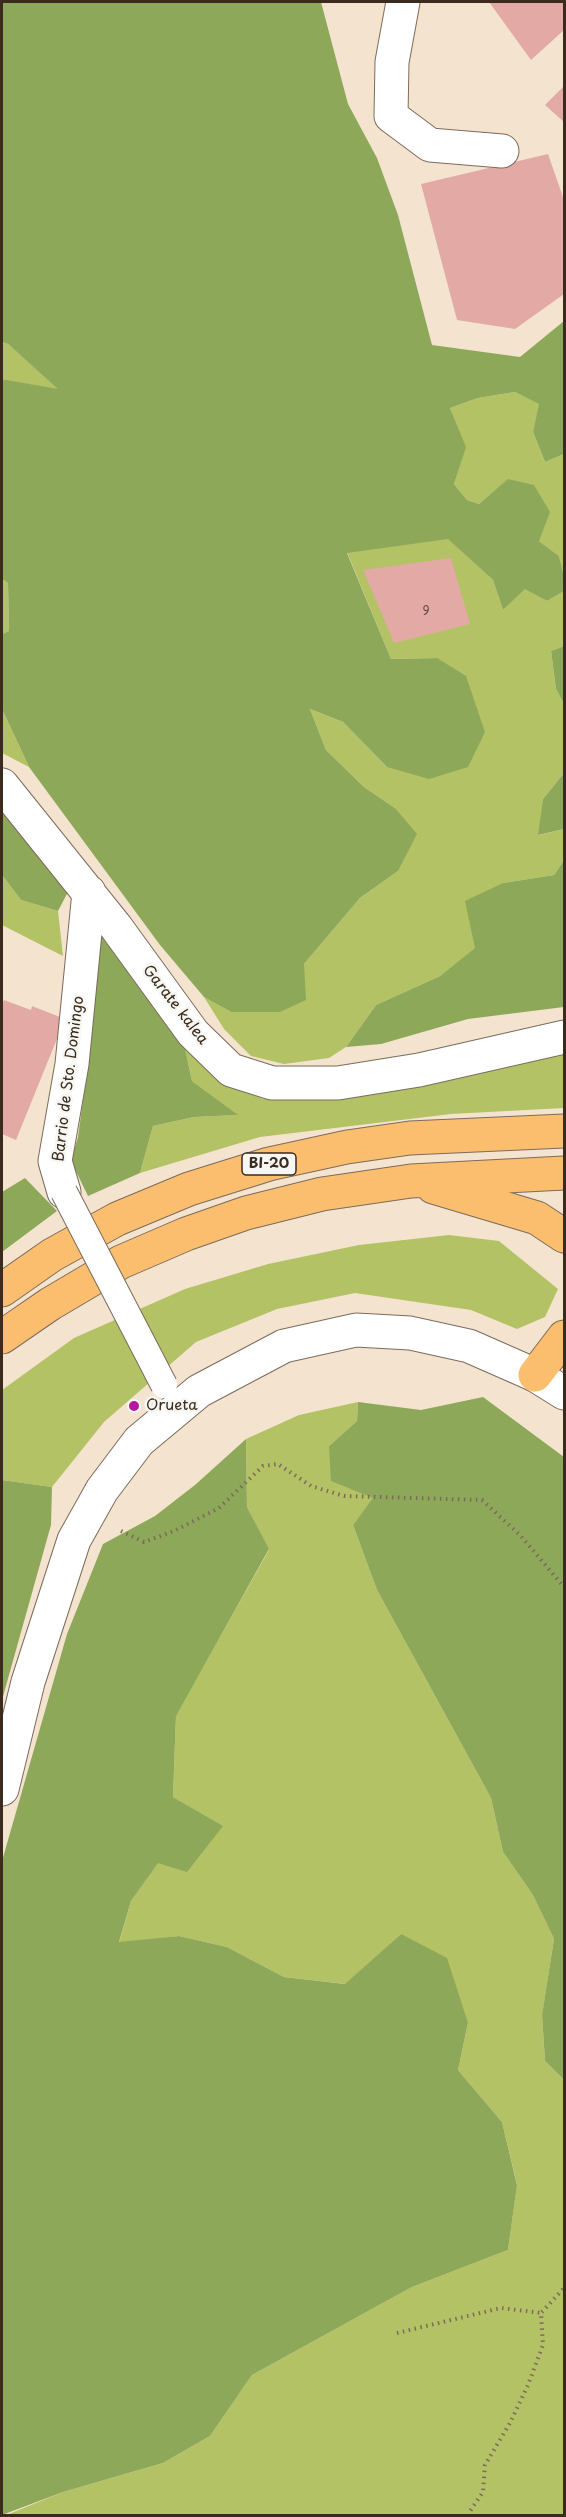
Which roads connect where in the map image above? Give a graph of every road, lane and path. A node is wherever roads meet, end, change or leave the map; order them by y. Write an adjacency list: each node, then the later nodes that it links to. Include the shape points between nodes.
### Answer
1 (403, 2): 2 (street, via 392,62 391,116 430,145)
2 (501, 151)
3 (2, 784): 4 (street, Garate kalea)
4 (89, 892): 5 (street, Garate kalea, via 193,1033 231,1070 272,1083 350,1081 419,1070); 9 (street, Barrio de Sto. Domingo, via 72,1064 55,1161)
5 (564, 1037)
6 (564, 1131): 11 (main road, BI-20, via 410,1138 269,1164 189,1189 117,1219 52,1255)
7 (564, 1173): 8 (main road)
8 (411, 1181): 10 (main road, via 537,1218); 12 (main road, via 322,1194 246,1213 186,1234 121,1262)
9 (64, 1192): 15 (street, Barrio de Sto. Domingo, bridge)
10 (564, 1236)
11 (2, 1290)
12 (2, 1336)
13 (564, 1338): 14 (main road)
14 (550, 1377): 16 (street); 17 (street, via 469,1346 410,1333 356,1330 284,1346 199,1391 139,1441 102,1490)
15 (164, 1385)
16 (564, 1393)
17 (88, 1516): 18 (path, via 144,1542 219,1508 263,1466 278,1464 311,1486 344,1496 482,1500 520,1535); 19 (street, via 75,1540 28,1682)
18 (564, 1587)
19 (2, 1789)
20 (564, 2288): 21 (path)
21 (541, 2313): 22 (path, via 501,2308); 23 (path, via 543,2345 519,2404 485,2465 483,2492)
22 (398, 2333)
23 (471, 2516)

